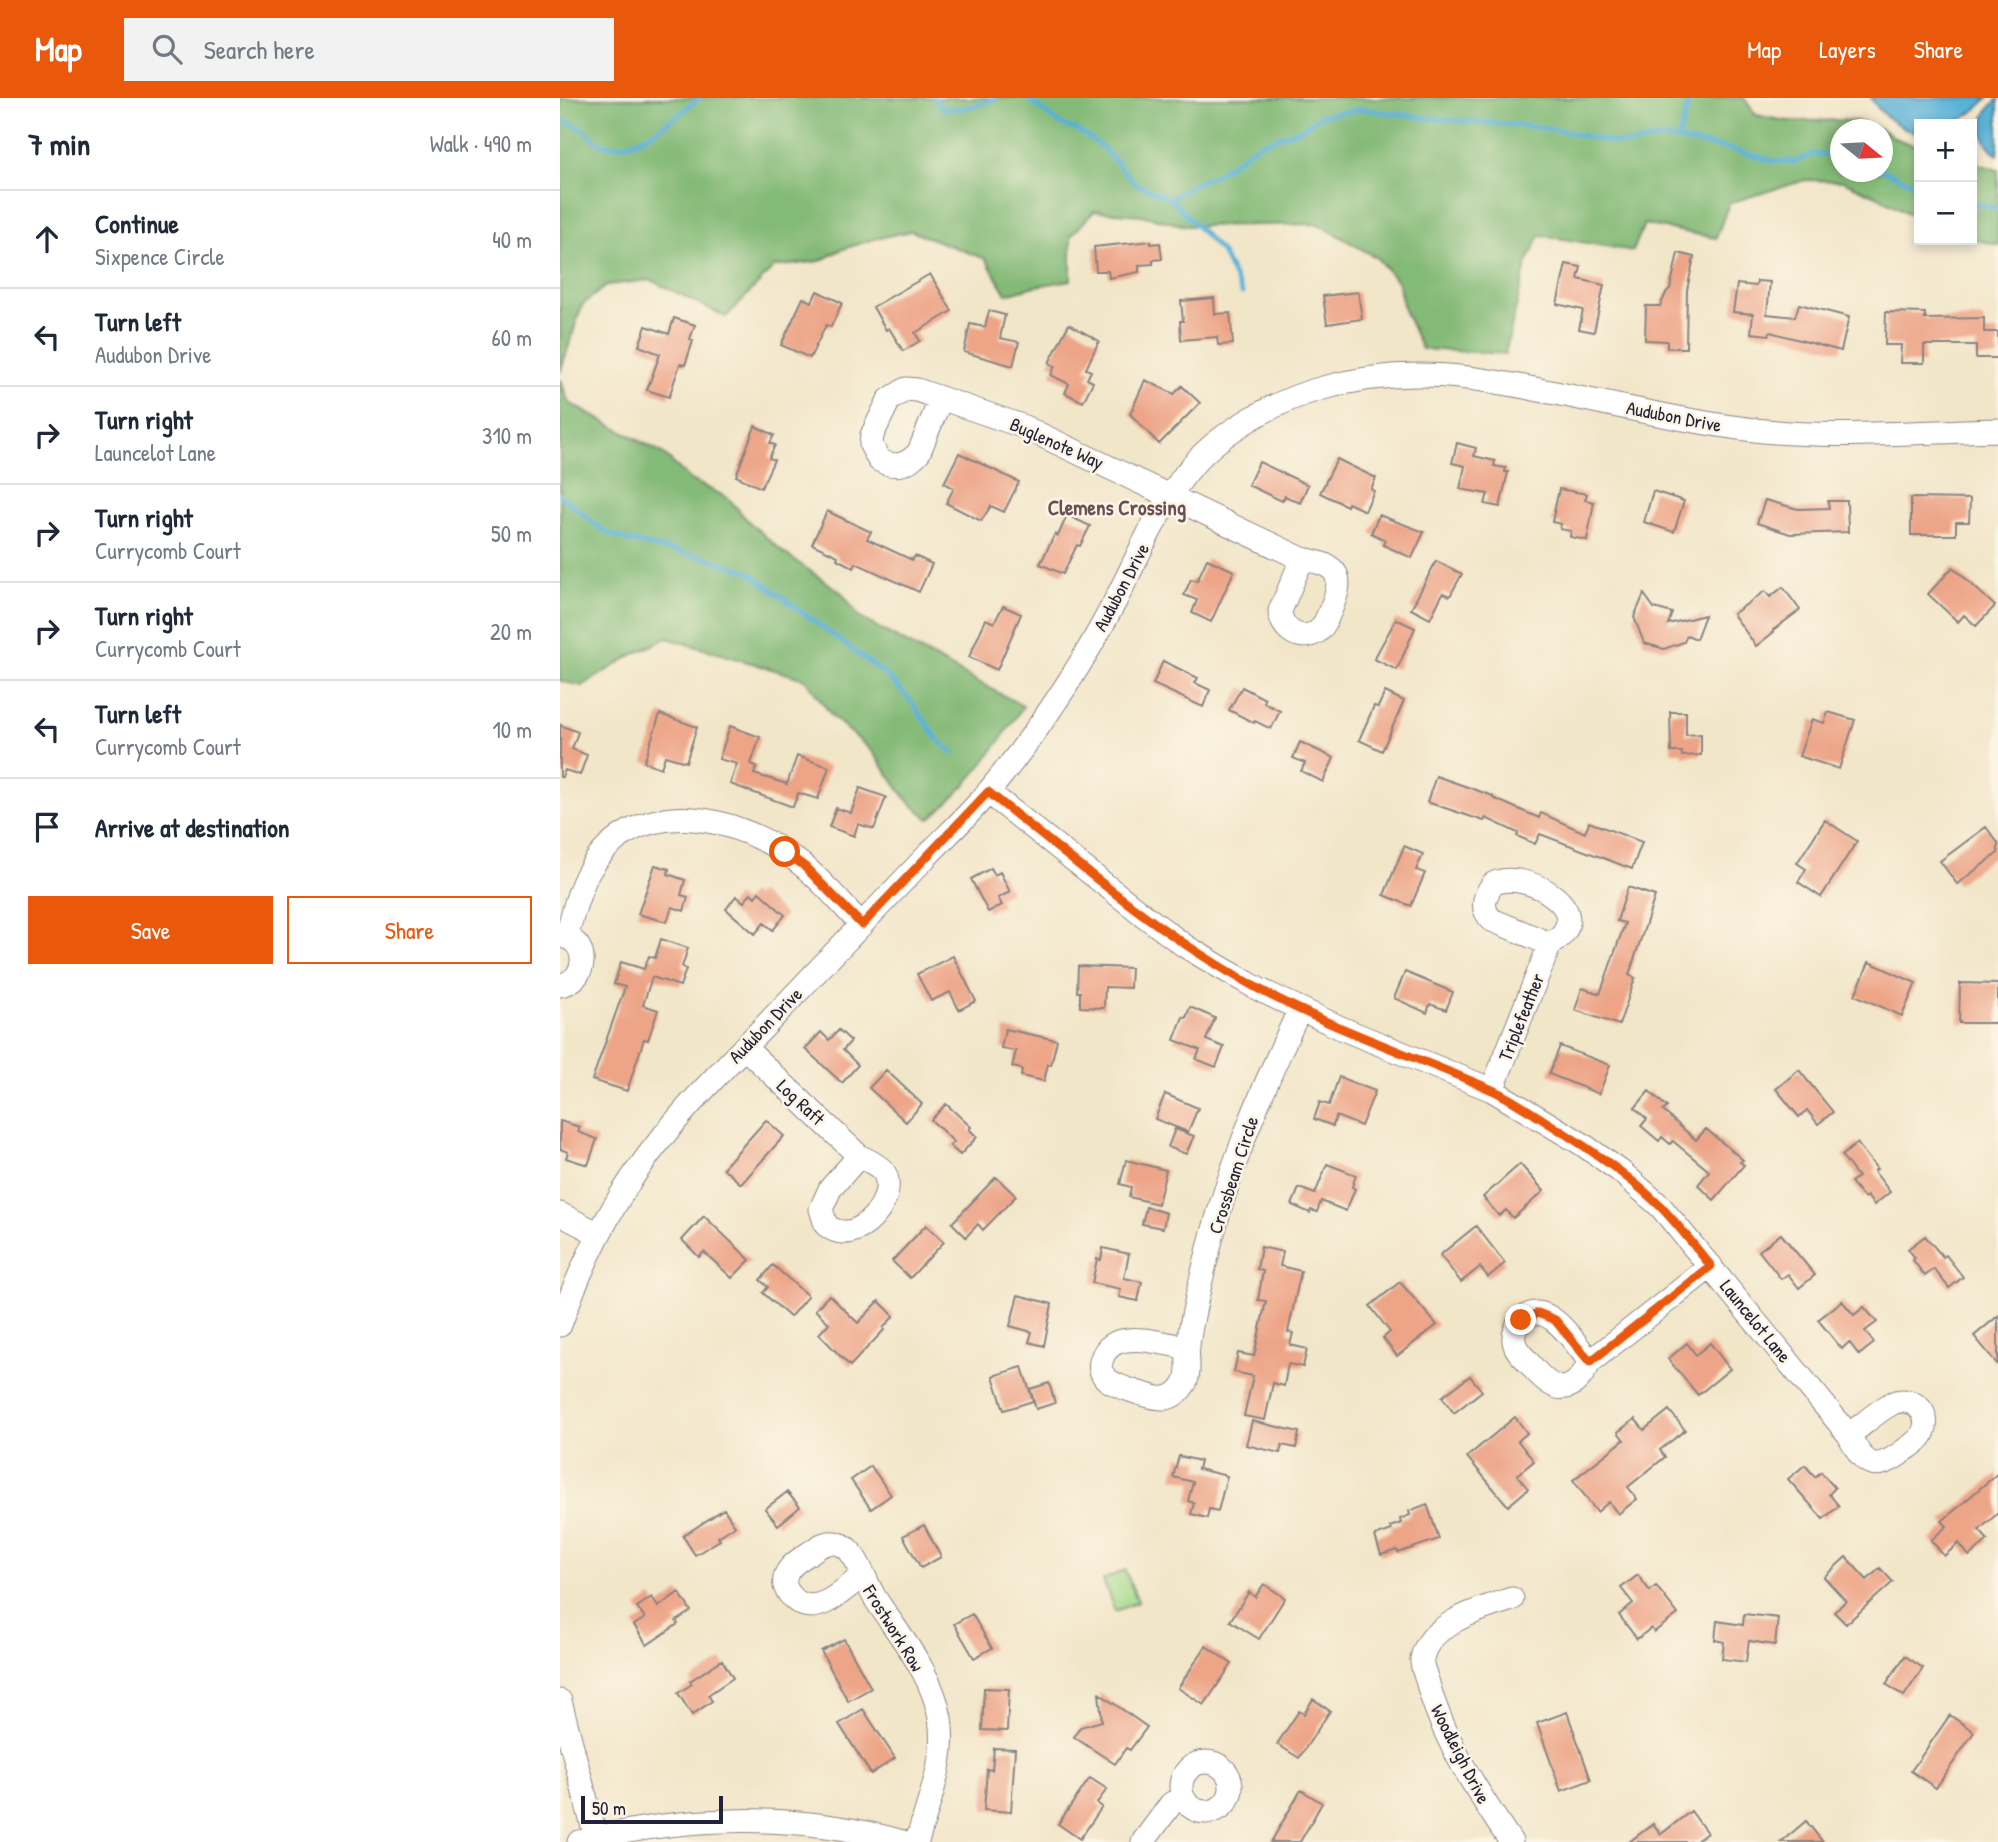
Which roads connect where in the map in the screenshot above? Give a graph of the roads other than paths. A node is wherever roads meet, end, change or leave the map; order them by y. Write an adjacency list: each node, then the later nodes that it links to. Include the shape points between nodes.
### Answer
1 (941, 398): 3 (street, Buglenote Way, via 1022,426)
2 (1998, 430): 3 (street, Audubon Drive, via 1787,433 1691,421 1453,375 1382,376 1299,396 1248,421 1195,461)
3 (1170, 495): 4 (street, Buglenote Way); 5 (street, Audubon Drive, via 1083,658)
4 (1302, 559)
5 (988, 792): 6 (street, Audubon Drive); 10 (street, Launcelot Lane, via 1185,946)
6 (862, 925): 7 (street, via 804,866 767,840 710,821 684,818 656,820 620,837 589,872); 11 (street, Audubon Drive)
7 (563, 937): 9 (street, via 579,947 583,962 572,981)
8 (1550, 944): 12 (street, Triplefeather)
9 (560, 985)
10 (1300, 1009): 12 (street, Launcelot Lane); 18 (street, Crossbeam Circle, via 1260,1094 1220,1204)
11 (744, 1047): 13 (street, Log Raft); 15 (street, Audubon Drive, via 675,1120)
12 (1492, 1090): 16 (street, Launcelot Lane, via 1620,1171 1660,1206)
13 (859, 1156)
14 (560, 1214): 15 (street)
15 (599, 1234): 17 (street, Audubon Drive)
16 (1711, 1266): 19 (street); 20 (street, Launcelot Lane)
17 (560, 1325)
18 (1188, 1348)
19 (1590, 1362)
20 (1849, 1435)
21 (862, 1576): 27 (street, Frostwork Row, via 917,1660 940,1718 939,1767)
22 (1512, 1599): 29 (street, Woodleigh Drive, via 1479,1609 1441,1630 1422,1660 1429,1690 1458,1755)
23 (560, 1701): 25 (street)
24 (1182, 1797): 28 (street, via 1171,1804)
25 (591, 1841): 26 (street, via 727,1821 811,1824)
26 (903, 1842)
27 (917, 1842)
28 (1143, 1842)
29 (1511, 1842)

